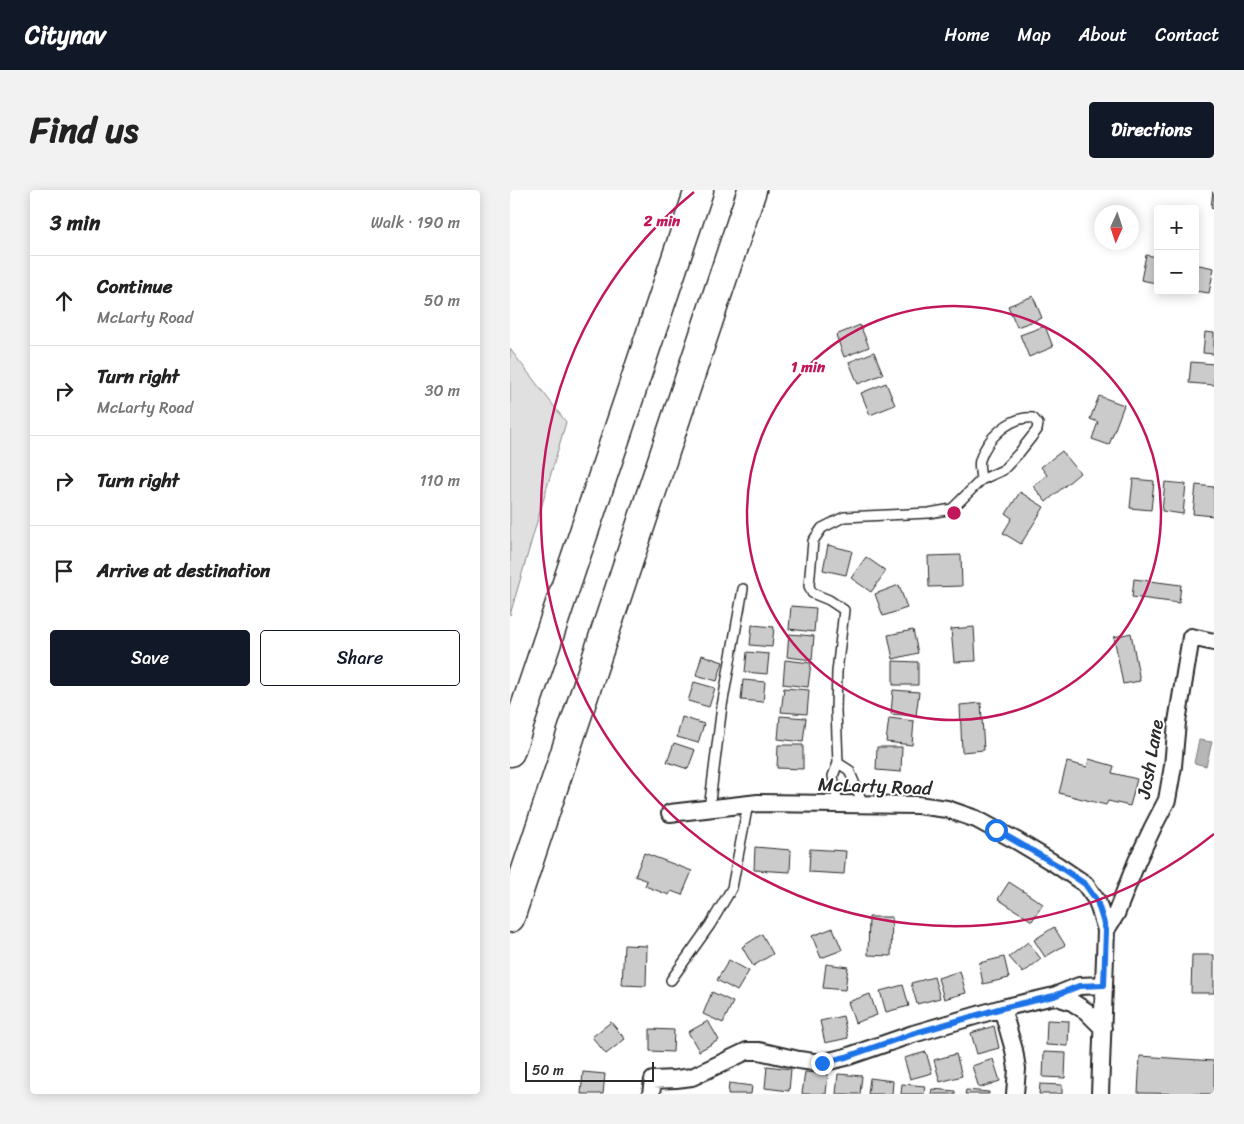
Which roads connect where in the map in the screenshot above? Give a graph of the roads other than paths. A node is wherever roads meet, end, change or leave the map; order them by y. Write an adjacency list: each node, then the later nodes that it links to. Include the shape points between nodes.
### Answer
1 (699, 190): 8 (highway)
2 (752, 190): 4 (highway)
3 (761, 190): 4 (highway)
4 (728, 266): 15 (highway)
5 (981, 480): 5 (lane, via 1002,470 1019,453 1037,430 1038,424 1033,418 1026,417 1006,426 989,441 979,461); 9 (lane, via 952,509 844,517 822,528 813,541 809,586 812,593 844,610 837,681)
6 (742, 589): 13 (lane)
7 (1214, 642): 16 (street, Josh Lane, via 1191,638 1167,800)
8 (510, 752)
9 (838, 763): 11 (lane, via 833,776); 12 (lane, via 848,770)
10 (748, 804): 11 (street, McLarty Road); 13 (street, McLarty Road); 17 (lane, via 732,888)
11 (838, 804): 12 (street, McLarty Road)
12 (863, 804): 16 (street, McLarty Road, via 917,804 947,809 976,819 1085,884 1097,901)
13 (709, 808): 14 (street, McLarty Road)
14 (670, 813)
15 (510, 918)
16 (1106, 930): 18 (street, McLarty Road)
17 (671, 980)
18 (1104, 985): 19 (street, via 1079,986); 21 (street, McLarty Road)
19 (1054, 996): 20 (street); 21 (street, via 1072,1002)
20 (1002, 1008): 22 (street, via 822,1063 747,1051 692,1077 653,1080); 23 (street, via 1017,1069)
21 (1103, 1028): 24 (street, McLarty Road)
22 (652, 1094)
23 (1015, 1094)
24 (1100, 1094)

